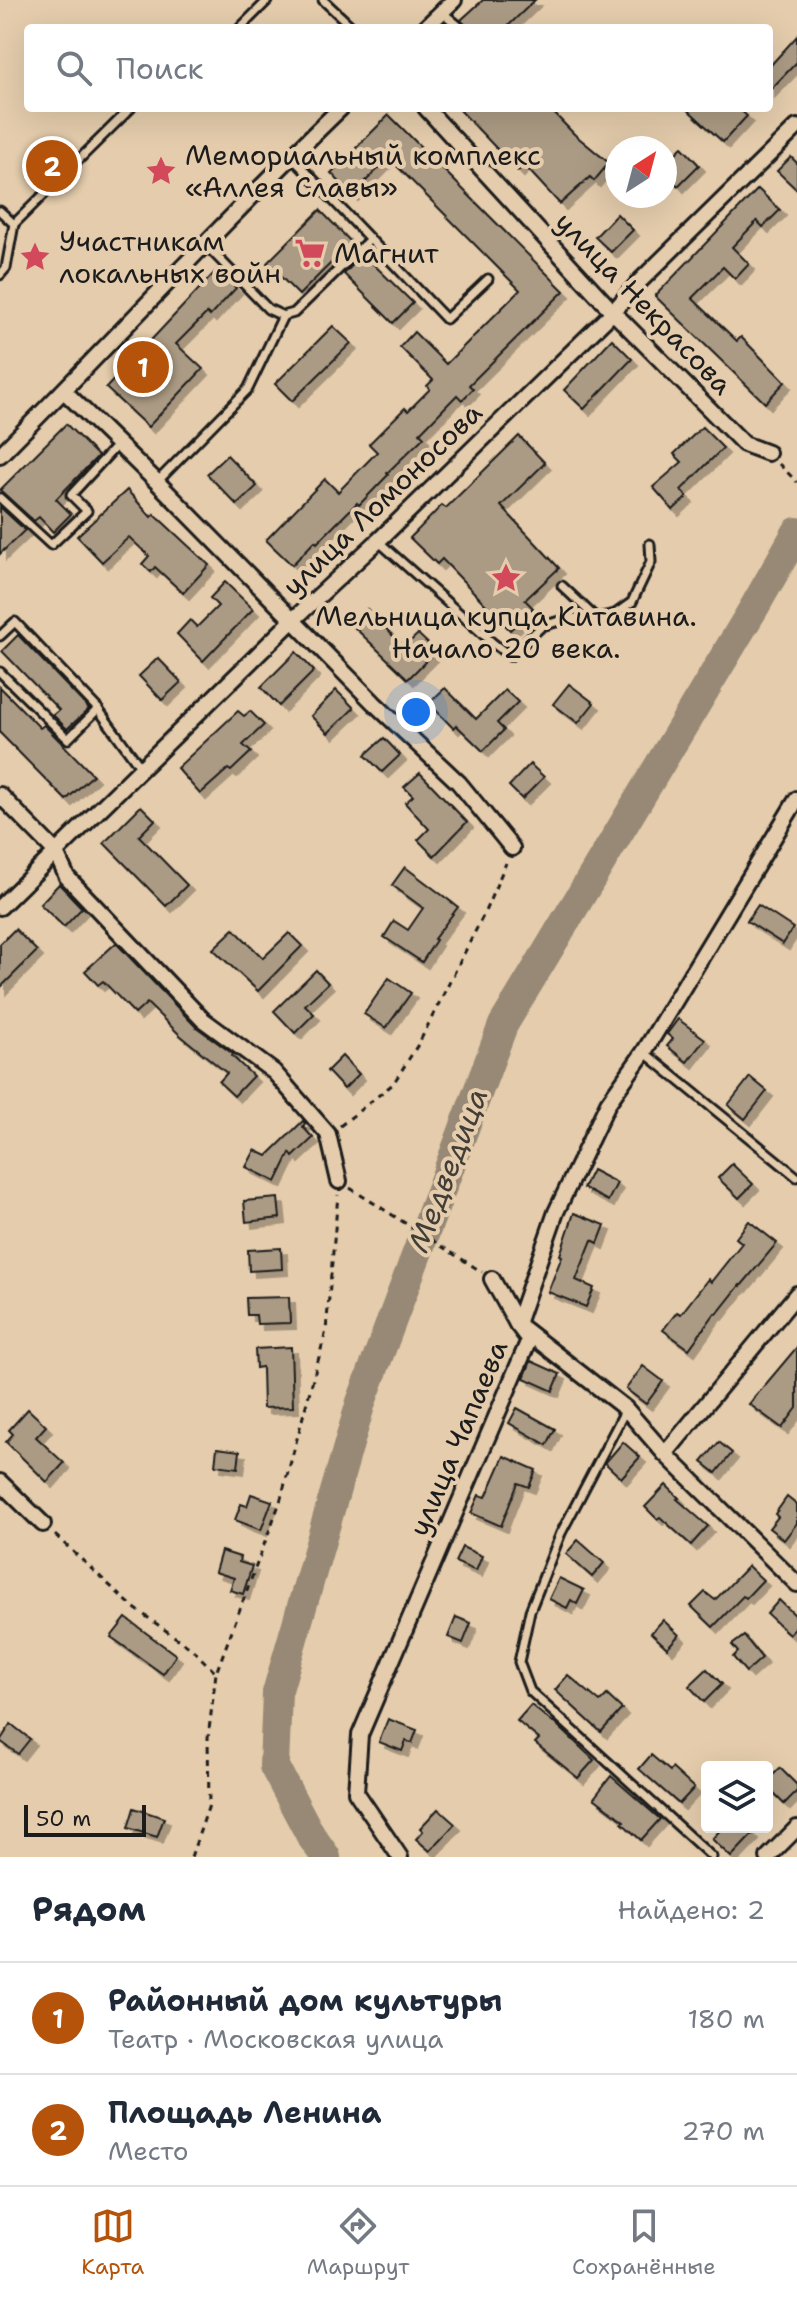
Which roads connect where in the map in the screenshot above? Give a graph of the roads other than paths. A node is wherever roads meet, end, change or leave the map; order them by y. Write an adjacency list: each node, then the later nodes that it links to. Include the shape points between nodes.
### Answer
1 (268, 0): 5 (lane)
2 (323, 0): 6 (lane)
3 (454, 0): 4 (street)
4 (442, 12): 7 (street); 8 (lane)
5 (244, 24)
6 (349, 24)
7 (429, 24)
8 (456, 24)
9 (127, 112): 15 (lane)
10 (337, 112): 13 (street)
11 (430, 112): 20 (street, улица Некрасова)
12 (797, 127): 20 (street, улица Ломоносова)
13 (291, 156): 16 (lane); 17 (street)
14 (0, 211): 15 (lane)
15 (14, 224): 18 (lane)
16 (370, 239): 19 (lane, via 446,319); 21 (lane, via 294,313)
17 (204, 243): 21 (lane, via 268,309); 22 (street)
18 (0, 275)
19 (488, 279)
20 (613, 312): 24 (street, улица Некрасова, via 744,444); 28 (street, улица Ломоносова)
21 (283, 316): 26 (lane, via 248,389)
22 (64, 391): 23 (street); 25 (street)
23 (118, 444): 26 (street); 27 (lane, via 71,495 87,511 51,545)
24 (768, 453)
25 (0, 455)
26 (157, 482): 32 (street)
27 (0, 498)
28 (378, 541): 31 (lane, via 510,656 542,626); 32 (street, улица Ломоносова)
29 (650, 544): 31 (lane, via 651,562 632,602 615,614)
30 (562, 586): 31 (lane)
31 (596, 618)
32 (293, 620): 36 (street, улица Ломоносова); 39 (street, via 459,783)
33 (0, 636): 35 (lane, via 15,622)
34 (0, 672): 35 (lane, via 68,739)
35 (98, 709): 36 (lane)
36 (142, 770): 40 (street, улица Ломоносова)
37 (0, 795): 40 (street)
38 (797, 799): 42 (street, улица Чапаева)
39 (512, 848)
40 (55, 851): 41 (street, улица Ломоносова); 44 (street, via 67,877 202,1019 274,1072 328,1134)
41 (0, 907)
42 (644, 1052): 43 (lane); 47 (street, улица Чапаева, via 608,1103 556,1212)
43 (797, 1177)
44 (339, 1181)
45 (492, 1279): 47 (street)
46 (797, 1294): 49 (street)
47 (517, 1324): 48 (street); 54 (street, улица Чапаева, via 529,1340 360,1735 356,1792)
48 (626, 1409): 49 (street); 55 (lane, via 561,1533 530,1611 519,1662 530,1691)
49 (665, 1454): 52 (street)
50 (0, 1482): 51 (street)
51 (43, 1524)
52 (797, 1584)
53 (797, 1828): 56 (street)
54 (400, 1857)
55 (712, 1857)
56 (768, 1857)

